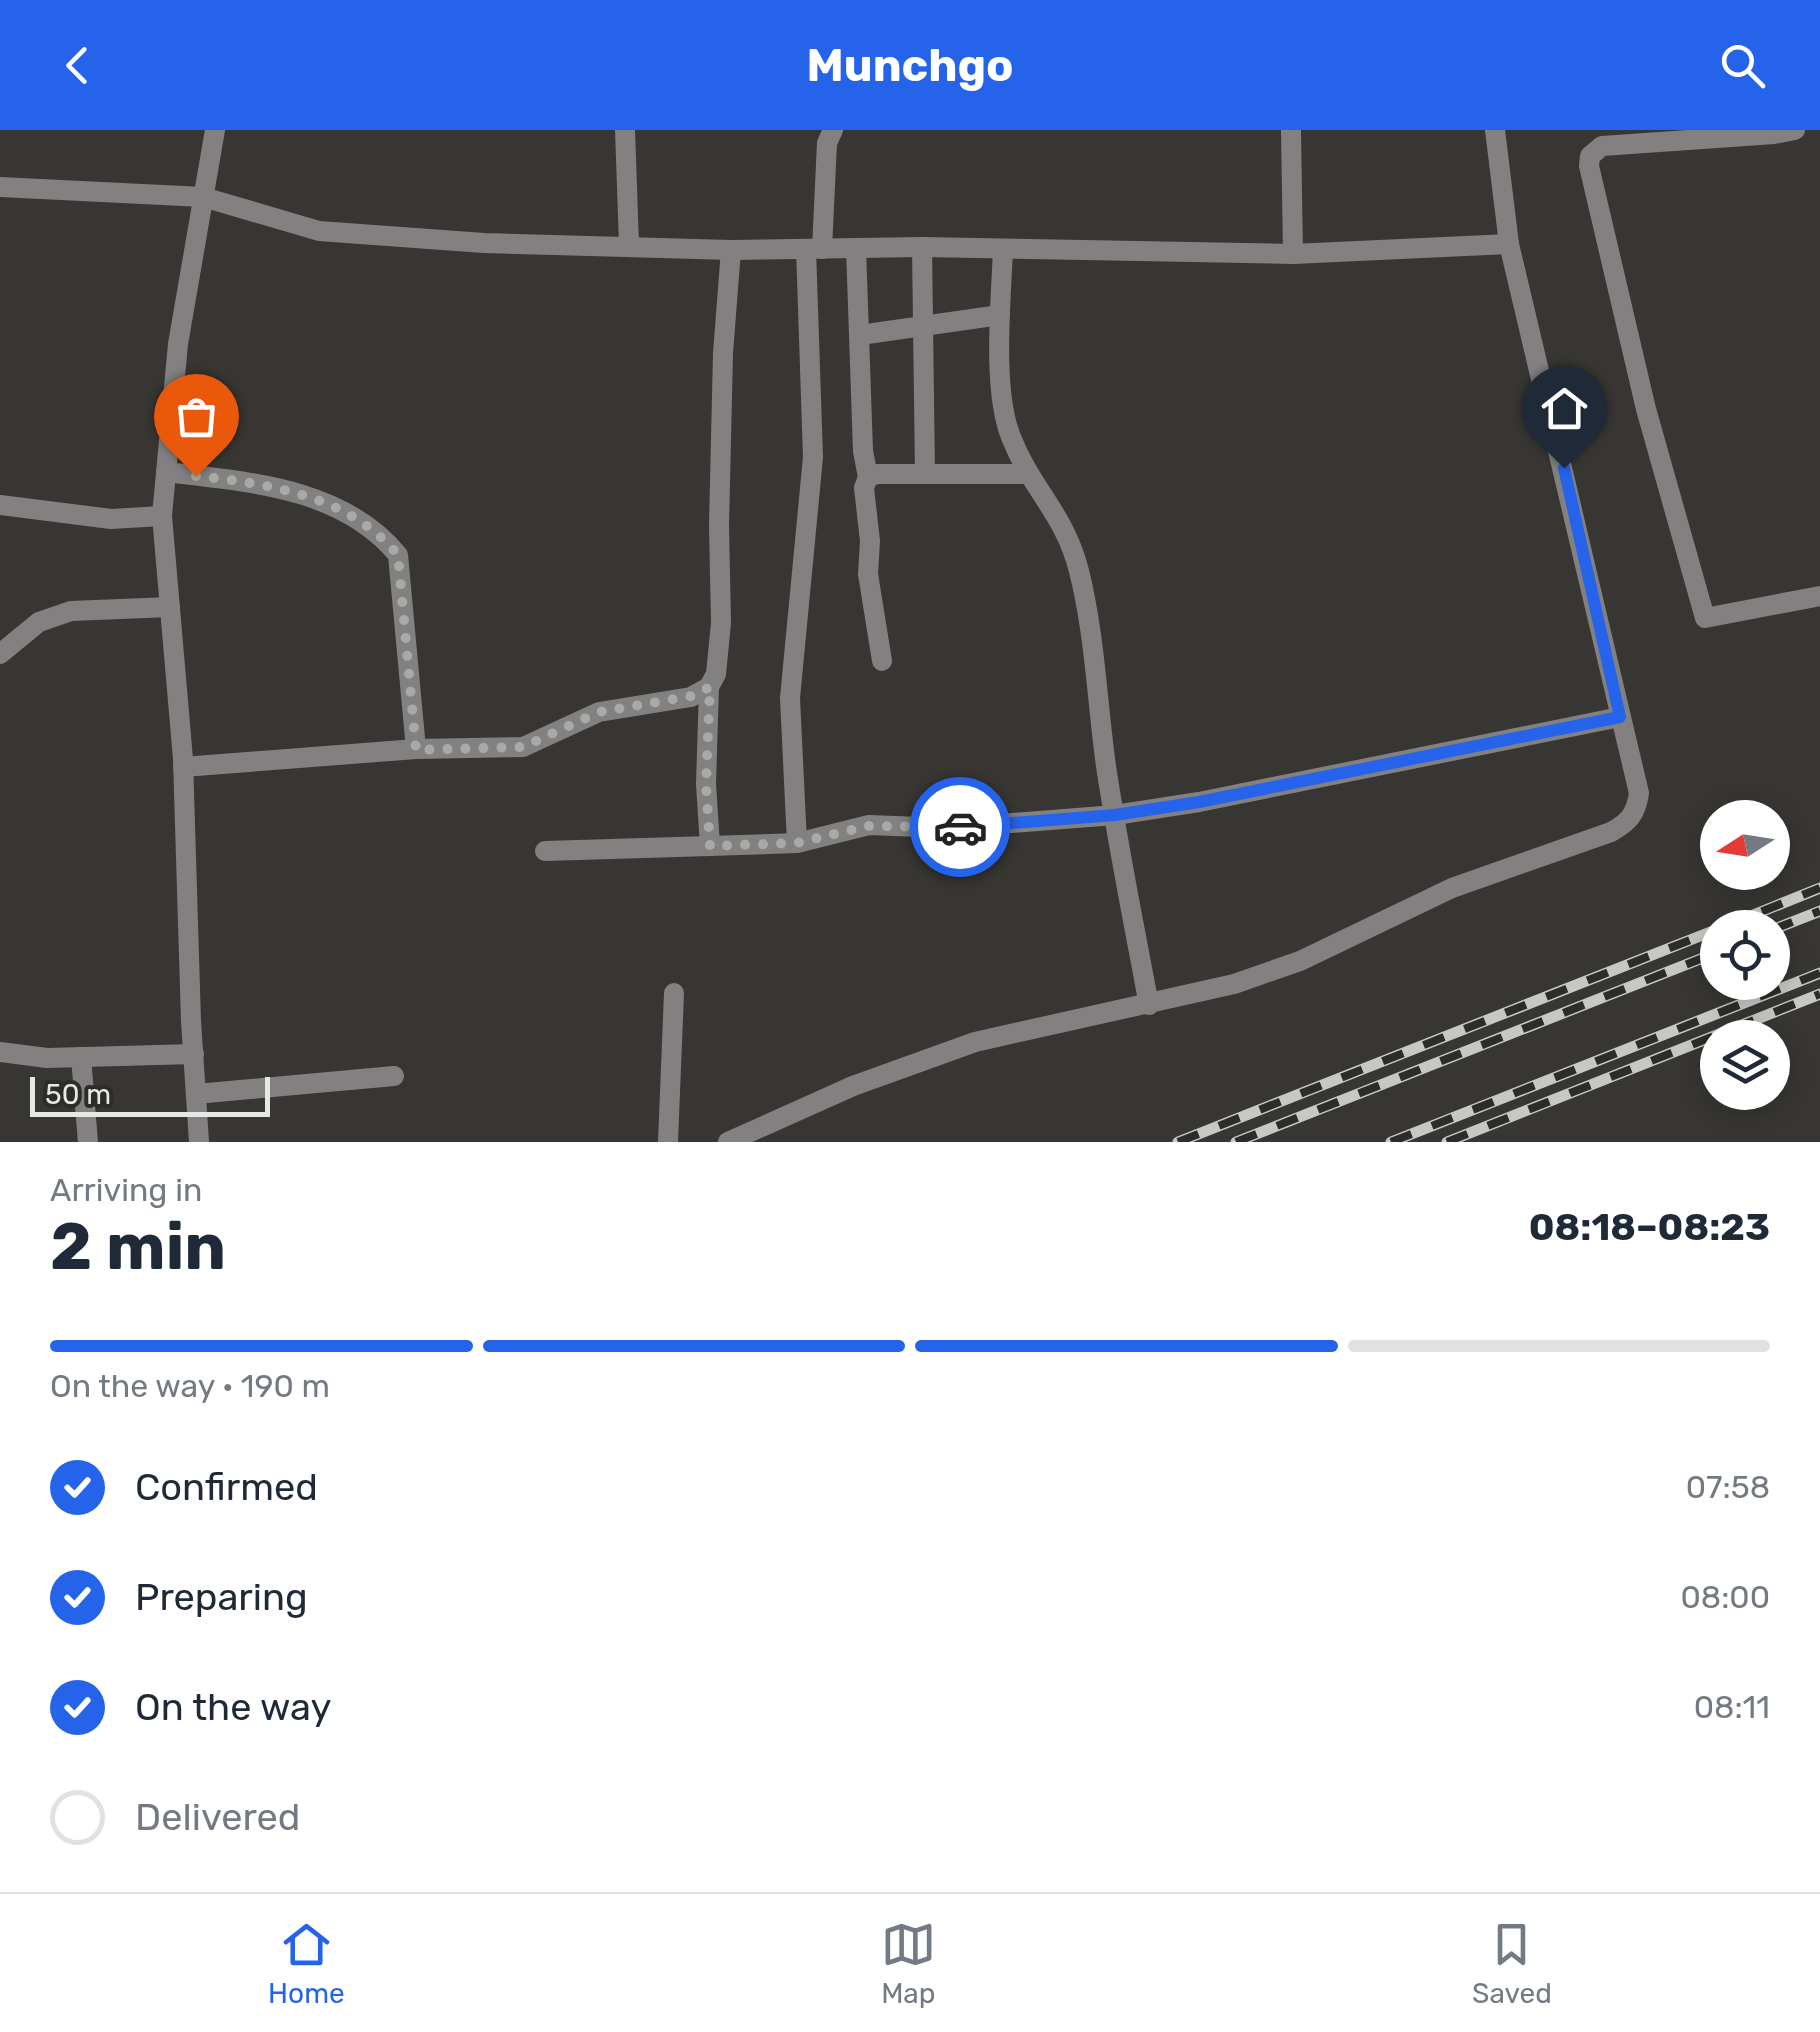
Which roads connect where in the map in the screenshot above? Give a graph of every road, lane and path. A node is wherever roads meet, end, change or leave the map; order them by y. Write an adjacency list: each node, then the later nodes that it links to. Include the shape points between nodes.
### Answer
1 (215, 130): 8 (street)
2 (625, 130): 10 (street)
3 (833, 130): 13 (street)
4 (1291, 130): 16 (street)
5 (1494, 130): 9 (street)
6 (1795, 130): 26 (street, via 1602,146 1589,166 1646,410 1706,618)
7 (0, 187): 8 (street)
8 (203, 198): 10 (street, via 318,231); 20 (street, via 178,344)
9 (1508, 244): 16 (street); 31 (street)
10 (628, 245): 15 (street)
11 (856, 248): 12 (street); 13 (street); 19 (street)
12 (922, 248): 14 (street); 18 (street)
13 (814, 249): 15 (street); 35 (street, via 813,457 789,728)
14 (1003, 249): 16 (street); 17 (street)
15 (732, 250): 30 (street, via 723,353 721,623)
16 (1293, 254)
17 (1000, 315): 18 (street); 22 (street, via 1004,416)
18 (922, 324): 19 (street); 21 (street)
19 (860, 335): 23 (street)
20 (166, 472): 25 (street); 32 (street, via 294,492 382,536 398,555)
21 (924, 474): 22 (street); 23 (street)
22 (1028, 474): 34 (street, via 1070,536 1080,574)
23 (868, 477): 29 (street, via 868,574)
24 (0, 505): 25 (street, via 111,519)
25 (162, 516): 27 (street)
26 (1820, 596)
27 (170, 608): 28 (street, via 70,610 39,622); 33 (street)
28 (0, 654)
29 (882, 660)
30 (710, 687): 32 (street, via 599,712 523,747); 36 (street)
31 (1620, 717): 34 (street); 39 (street, via 1639,792 1629,821 1452,888 1300,961)
32 (416, 750): 33 (street)
33 (183, 767): 41 (street)
34 (1115, 815): 35 (street, via 947,828 868,826); 39 (street)
35 (797, 843): 36 (street)
36 (710, 846): 37 (street)
37 (545, 852)
38 (674, 993): 47 (street)
39 (1148, 1004): 48 (street, via 975,1042)
40 (0, 1052): 42 (street)
41 (194, 1054): 42 (street); 44 (street)
42 (82, 1057): 45 (street)
43 (394, 1076): 44 (street)
44 (196, 1094): 46 (street)
45 (88, 1142)
46 (199, 1142)
47 (668, 1142)
48 (728, 1142)

